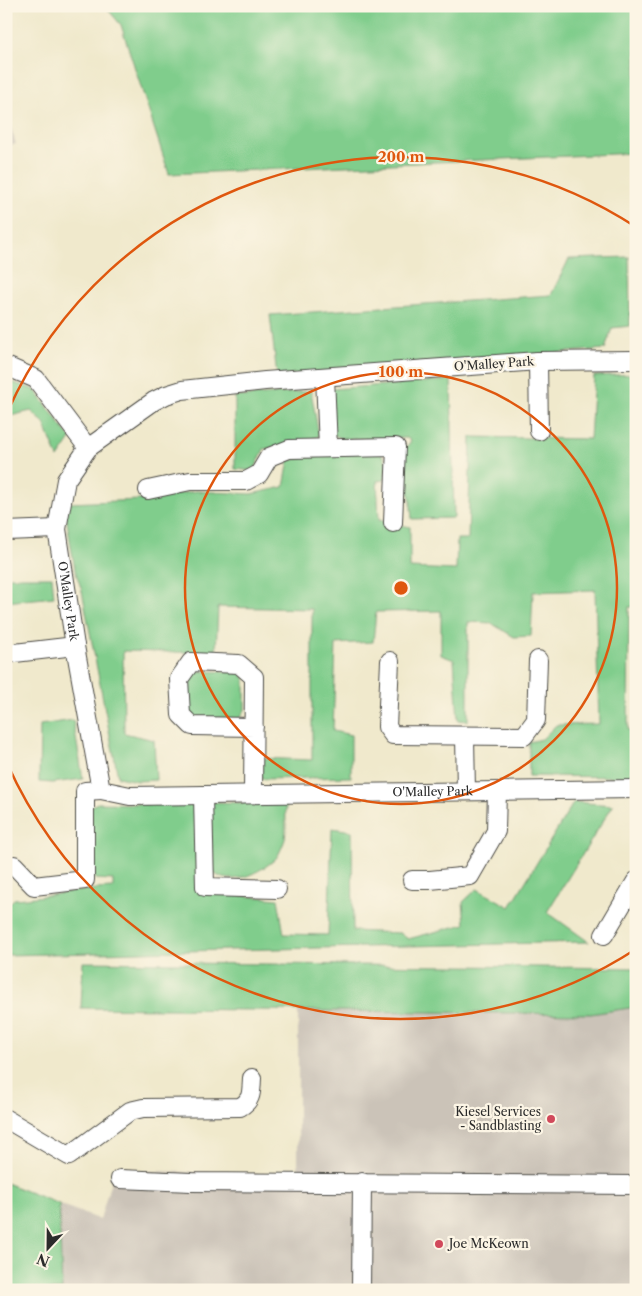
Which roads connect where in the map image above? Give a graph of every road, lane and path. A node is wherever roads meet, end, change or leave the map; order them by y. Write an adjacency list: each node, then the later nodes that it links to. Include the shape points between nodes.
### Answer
1 (636, 360): 2 (street, O'Malley Park)
2 (538, 361): 4 (street, O'Malley Park); 5 (street)
3 (6, 366): 6 (street, via 36,379)
4 (325, 377): 6 (street, O'Malley Park, via 182,390 154,401); 7 (street)
5 (540, 431)
6 (88, 448): 10 (street, O'Malley Park, via 66,480)
7 (328, 448): 8 (street, via 289,449 269,456 260,474 246,481 190,481); 9 (street, via 396,446)
8 (148, 490)
9 (393, 523)
10 (57, 529): 11 (street); 12 (street, O'Malley Park)
11 (6, 531)
12 (75, 646): 13 (street); 19 (street, O'Malley Park)
13 (6, 654)
14 (538, 660): 17 (street, via 536,720 524,736)
15 (390, 661): 17 (street, via 387,727 393,735)
16 (254, 727): 16 (street, via 192,726 181,715 179,679 191,662 239,664 254,677); 22 (street)
17 (465, 736): 20 (street)
18 (636, 789): 21 (street, O'Malley Park)
19 (102, 790): 23 (street, O'Malley Park, via 130,796); 24 (street, via 85,791 84,880 34,886)
20 (466, 791): 21 (street, O'Malley Park); 22 (street, O'Malley Park)
21 (498, 791): 25 (street, via 496,830 470,876)
22 (253, 794): 23 (street, O'Malley Park)
23 (203, 795): 27 (street, via 205,887)
24 (14, 865)
25 (412, 880)
26 (636, 881): 28 (street)
27 (277, 889)
28 (604, 935)
29 (252, 1078): 30 (street, via 251,1095 240,1107 143,1108 130,1111 69,1156)
30 (6, 1119)
31 (120, 1179): 32 (street)
32 (362, 1182): 33 (street); 34 (street)
33 (636, 1185)
34 (361, 1290)

